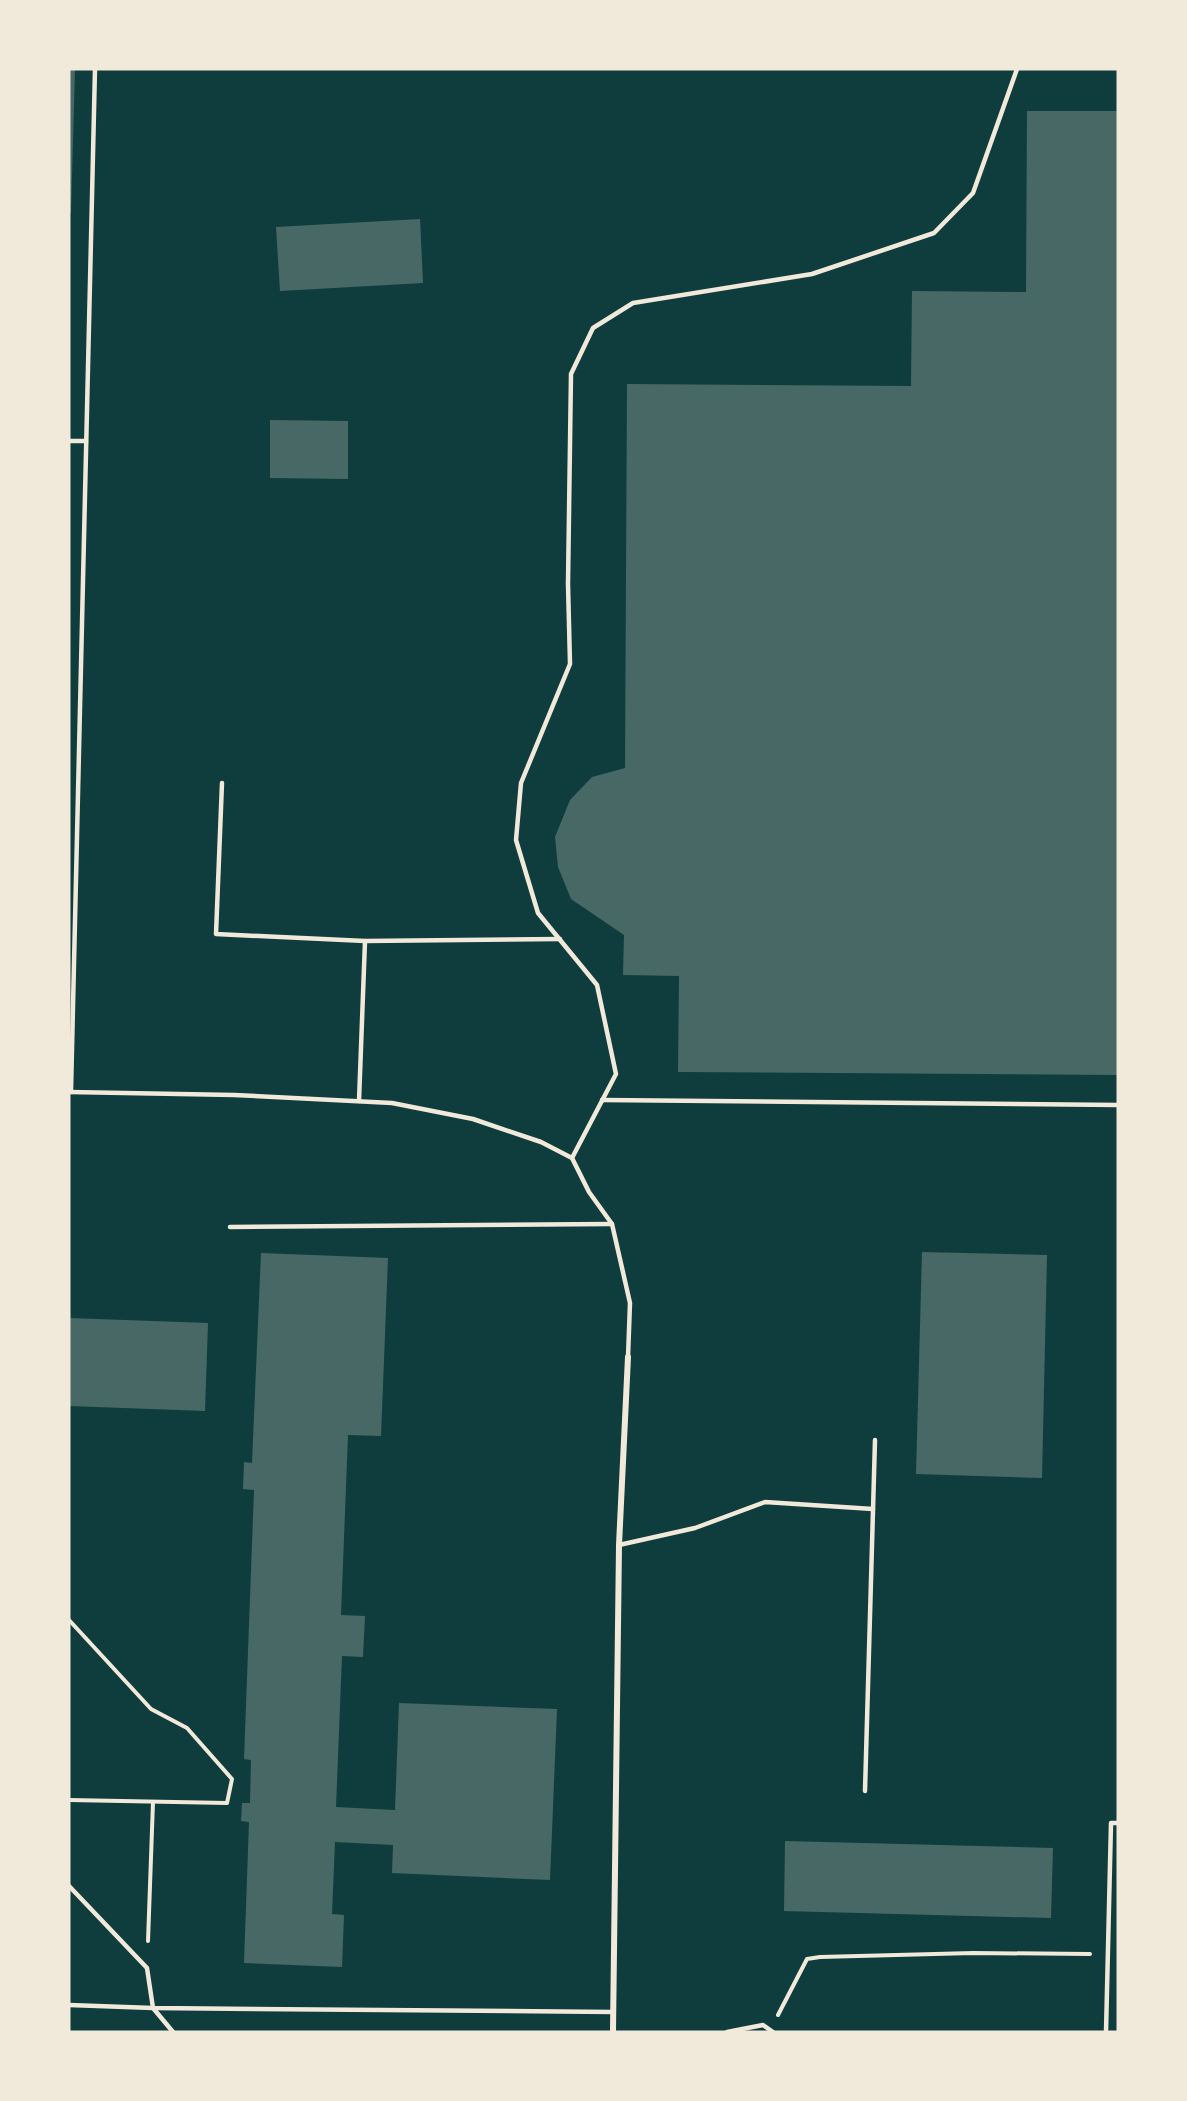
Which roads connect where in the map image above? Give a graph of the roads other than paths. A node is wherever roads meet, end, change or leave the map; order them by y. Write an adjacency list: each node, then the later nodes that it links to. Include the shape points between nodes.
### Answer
1 (95, 69): 4 (lane)
2 (1017, 69): 6 (lane, via 974,193 934,233 812,274 633,303 593,328 571,374 570,664 521,783 516,840 538,913)
3 (69, 441): 4 (lane)
4 (86, 441): 8 (lane)
5 (222, 783): 7 (lane, via 216,934)
6 (560, 939): 7 (lane); 9 (lane, via 597,985 616,1074)
7 (365, 941): 10 (lane)
8 (70, 1092): 10 (lane)
9 (602, 1100): 11 (lane); 12 (lane)
10 (359, 1101): 12 (lane, via 392,1103 473,1119 541,1142)
11 (1118, 1105)
12 (572, 1158): 13 (lane, via 589,1192)
13 (612, 1224): 14 (lane); 15 (lane, via 630,1302)
14 (230, 1227)
15 (628, 1357): 18 (street)
16 (875, 1440): 17 (lane)
17 (873, 1509): 18 (lane, via 765,1502 695,1528); 19 (lane)
18 (619, 1545): 24 (street)
19 (865, 1791)
20 (1118, 1823): 29 (lane, via 1111,1823)
21 (69, 1886): 23 (lane, via 147,1968)
22 (69, 2005): 23 (lane)
23 (153, 2008): 24 (lane); 25 (lane)
24 (613, 2012): 26 (street)
25 (173, 2032)
26 (613, 2032)
27 (727, 2032): 28 (lane, via 763,2025)
28 (773, 2032)
29 (1106, 2032)

